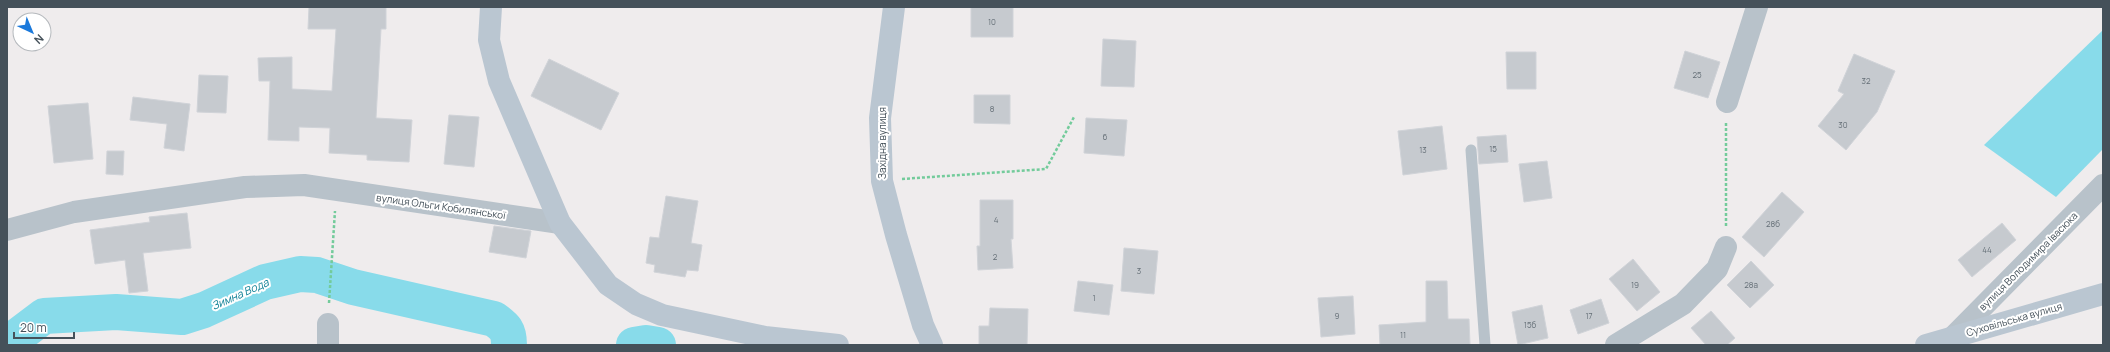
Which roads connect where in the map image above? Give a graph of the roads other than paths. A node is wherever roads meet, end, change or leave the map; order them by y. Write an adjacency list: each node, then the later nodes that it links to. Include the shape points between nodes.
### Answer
1 (490, 7): 7 (street, via 489,40 499,81)
2 (894, 7): 13 (street, Західна вулиця, via 880,118 882,180 896,235)
3 (1757, 7): 4 (street)
4 (1726, 102)
5 (1471, 150): 14 (lane)
6 (2103, 185): 11 (street, вулиця Володимира Івасюка)
7 (560, 223): 8 (street, вулиця Ольги Кобилянської, via 304,186 245,187 74,212); 12 (street, via 608,285 636,304 662,315 765,337)
8 (7, 230)
9 (1726, 247): 15 (street, via 1717,269 1684,304)
10 (2103, 294): 11 (street, Суховільська вулиця)
11 (1953, 337): 16 (street, Суховільська вулиця)
12 (838, 345)
13 (932, 345)
14 (1485, 345)
15 (1616, 345)
16 (1926, 345)

